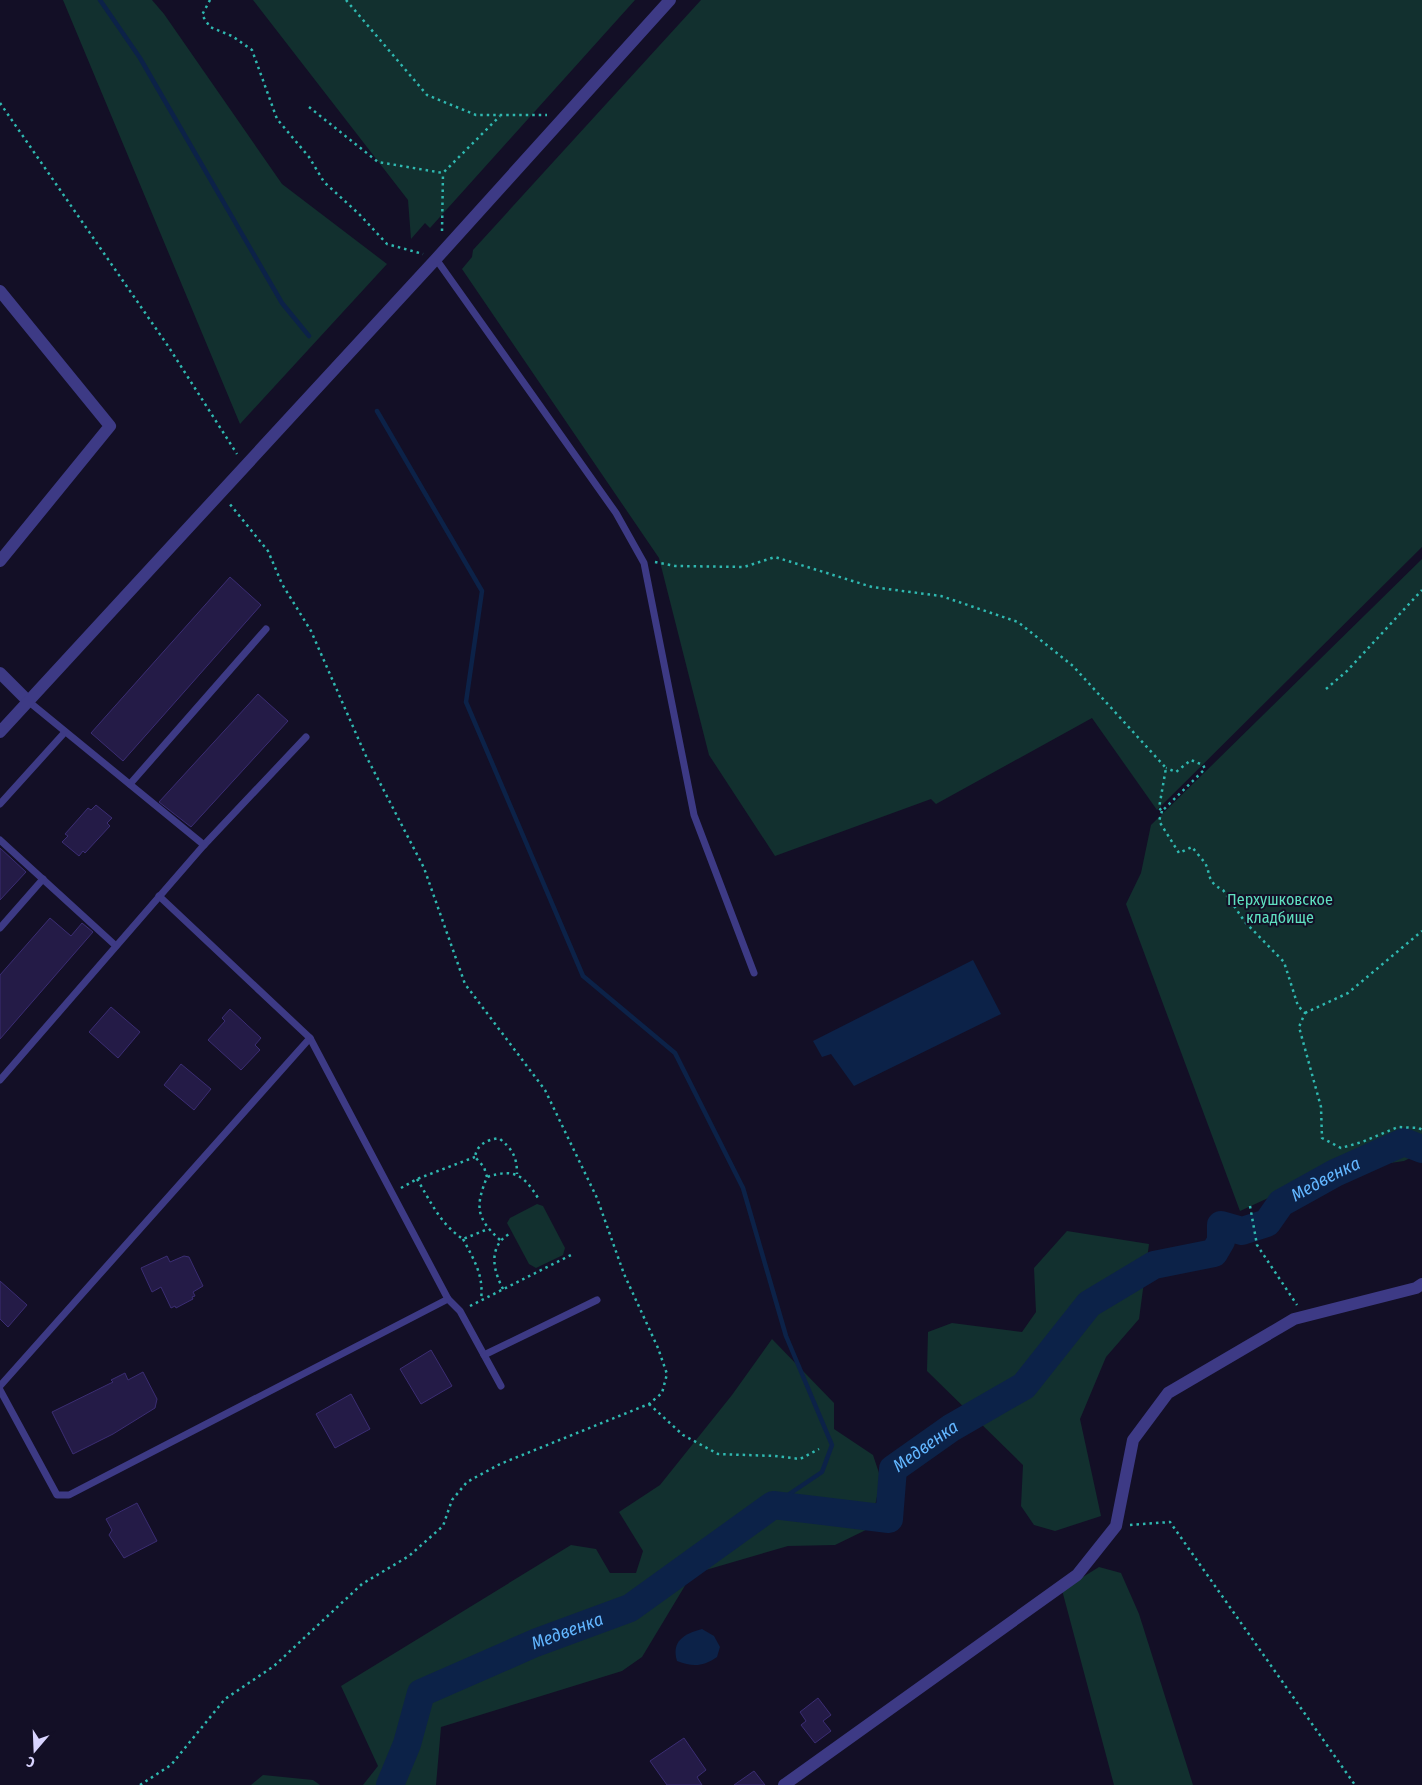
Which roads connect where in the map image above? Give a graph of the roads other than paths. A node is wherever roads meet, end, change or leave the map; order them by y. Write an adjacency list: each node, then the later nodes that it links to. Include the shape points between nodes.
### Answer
1 (670, 0): 2 (street)
2 (439, 255): 7 (street); 19 (lane, via 616,513 644,563 694,815)
3 (0, 290): 4 (street, via 110,426)
4 (0, 561)
5 (266, 630): 11 (lane)
6 (0, 673): 7 (street)
7 (28, 701): 8 (street); 9 (lane)
8 (0, 732)
9 (66, 732): 11 (lane); 12 (lane)
10 (306, 737): 14 (lane)
11 (130, 784): 14 (lane)
12 (0, 804)
13 (0, 840): 15 (lane)
14 (204, 845): 16 (lane)
15 (43, 879): 17 (lane); 18 (lane)
16 (159, 896): 18 (lane); 20 (lane)
17 (0, 928)
18 (116, 946): 21 (lane)
19 (754, 973)
20 (310, 1038): 23 (lane); 26 (lane)
21 (0, 1080)
22 (1422, 1284): 29 (street, via 1294,1319 1168,1393 1133,1440 1116,1526 1077,1575)
23 (448, 1299): 25 (lane, via 460,1311); 28 (lane, via 69,1495 57,1495)
24 (597, 1300): 25 (lane)
25 (484, 1355): 27 (lane)
26 (0, 1386)
27 (502, 1386)
28 (0, 1390)
29 (789, 1784)

